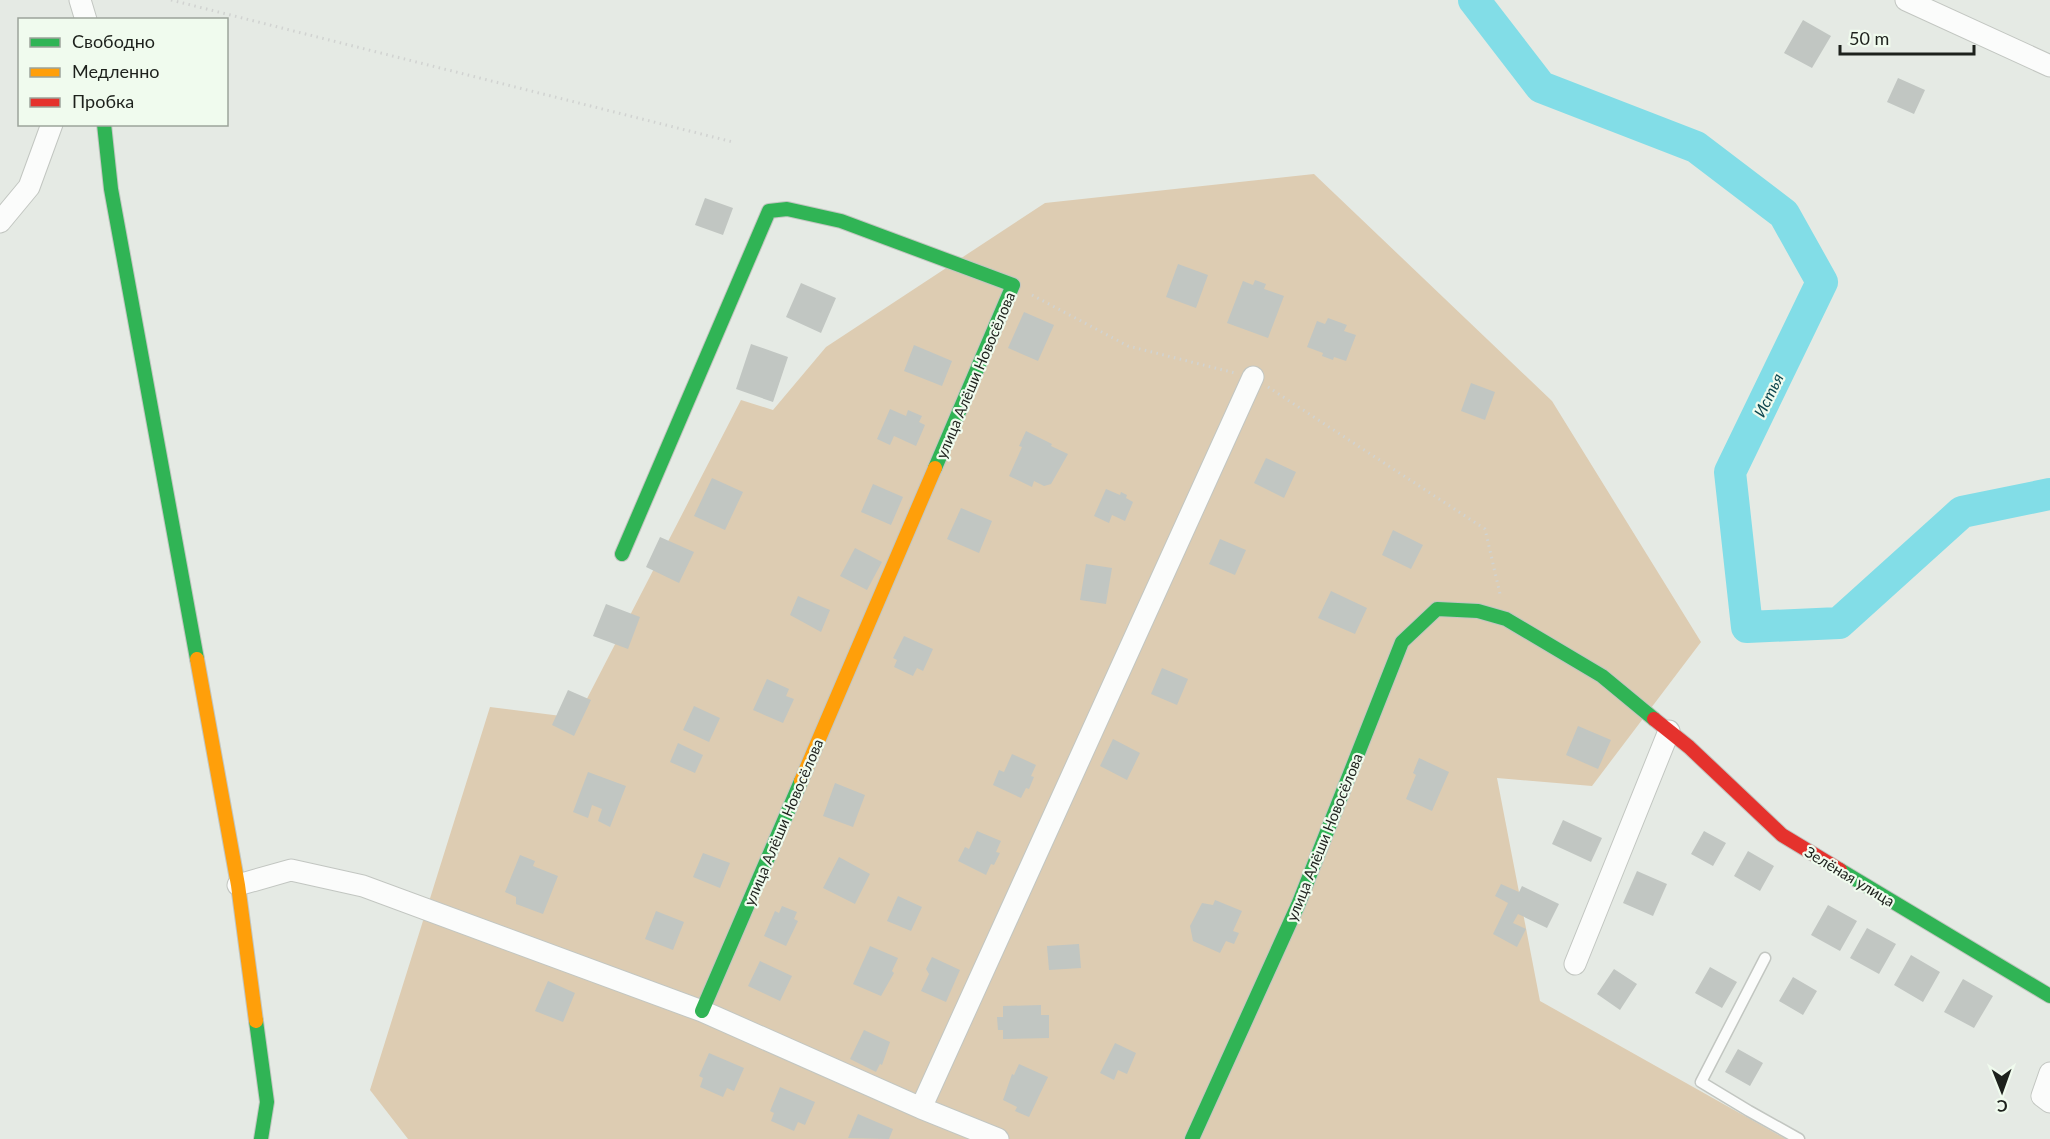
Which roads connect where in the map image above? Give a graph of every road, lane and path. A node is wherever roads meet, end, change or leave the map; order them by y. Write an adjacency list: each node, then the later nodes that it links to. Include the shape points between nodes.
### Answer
1 (80, 0): 4 (street)
2 (171, 0): 8 (path)
3 (1906, 0): 5 (street)
4 (85, 18)
5 (2050, 66)
6 (51, 126): 9 (street, via 29,187)
7 (104, 126): 15 (street, via 111,189)
8 (733, 142)
9 (0, 222)
10 (1013, 285): 11 (path, via 1128,346); 12 (street, улица Алёши Новосёлова, via 841,221 787,209 769,211); 19 (street, улица Алёши Новосёлова)
11 (1253, 377): 13 (path, via 1485,529); 22 (street)
12 (622, 554)
13 (1506, 620): 14 (street, Зелёная улица, via 1602,676); 25 (street, улица Алёши Новосёлова, via 1478,611 1437,609 1402,642 1298,905)
14 (1669, 731): 17 (street); 18 (street, Зелёная улица, via 1782,835)
15 (238, 885): 19 (street, via 291,870 363,886); 23 (street, via 267,1102)
16 (1765, 958): 26 (lane, via 1701,1082)
17 (1575, 964)
18 (2050, 996)
19 (702, 1011): 22 (street)
20 (2050, 1073): 21 (street, via 2042,1096)
21 (2050, 1102)
22 (921, 1108): 24 (street)
23 (261, 1139)
24 (998, 1139)
25 (1192, 1139)
26 (1799, 1139)

